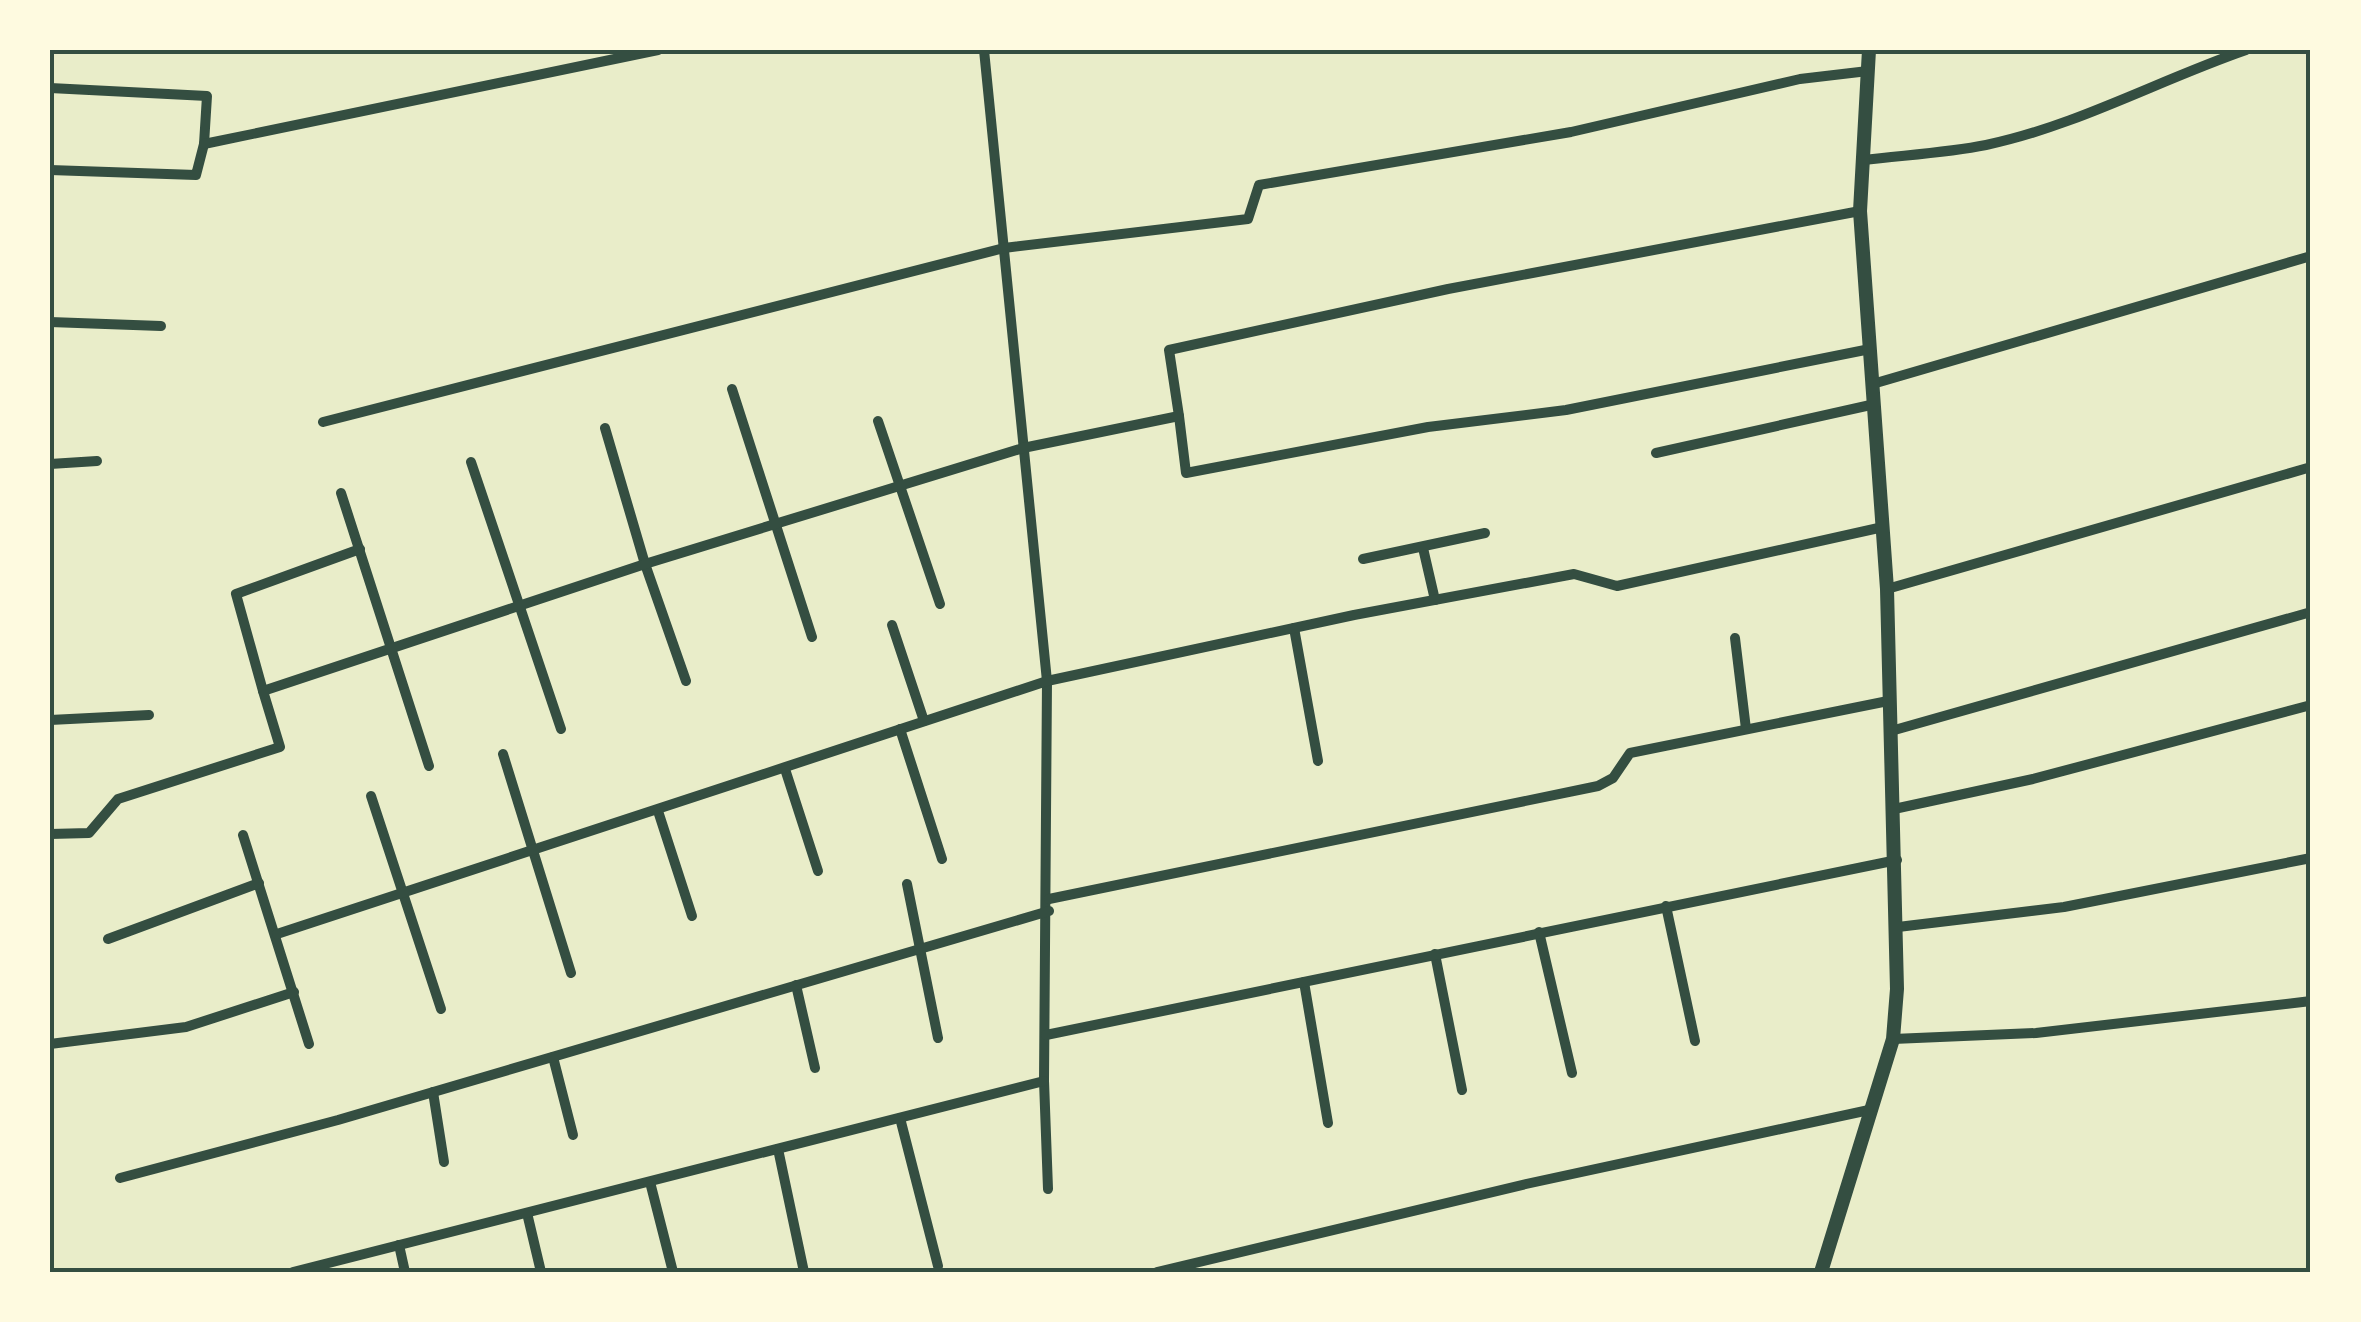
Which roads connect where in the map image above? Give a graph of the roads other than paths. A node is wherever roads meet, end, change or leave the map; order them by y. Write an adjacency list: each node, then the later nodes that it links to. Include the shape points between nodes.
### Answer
1 (658, 50): 7 (street)
2 (984, 50): 11 (street)
3 (1870, 50): 5 (street)
4 (2246, 50): 8 (street, via 2094,112 2002,140)
5 (1868, 71): 8 (street); 11 (street, via 1800,79 1571,132 1259,185 1248,219)
6 (50, 88): 7 (street, via 207,96)
7 (204, 144): 9 (street, via 196,175)
8 (1863, 160): 10 (street)
9 (50, 170)
10 (1860, 211): 15 (street); 19 (street, via 1169,350)
11 (1004, 248): 21 (street); 23 (street)
12 (2311, 256): 16 (street)
13 (50, 322): 14 (street)
14 (161, 326)
15 (1870, 349): 16 (street); 19 (street, via 1566,410 1428,427 1186,474)
16 (1876, 382): 18 (street)
17 (732, 389): 31 (street)
18 (1875, 404): 24 (street); 32 (street)
19 (1179, 416): 23 (street)
20 (878, 421): 29 (street)
21 (323, 422)
22 (605, 428): 37 (street)
23 (1023, 448): 29 (street); 49 (street)
24 (1656, 453)
25 (97, 461): 27 (street)
26 (471, 462): 41 (street)
27 (50, 464)
28 (2311, 467): 38 (street)
29 (900, 485): 31 (street); 40 (street)
30 (341, 494): 34 (street)
31 (774, 524): 37 (street); 45 (street)
32 (1883, 527): 38 (street); 39 (street, via 1617,586 1574,574)
33 (1484, 534): 35 (street)
34 (360, 548): 47 (street); 50 (street, via 236,594)
35 (1422, 548): 36 (street); 39 (street)
36 (1363, 560)
37 (644, 564): 41 (street); 48 (street)
38 (1887, 589): 51 (street)
39 (1435, 600): 44 (street)
40 (940, 604)
41 (520, 606): 47 (street); 56 (street)
42 (2311, 612): 59 (street)
43 (892, 626): 55 (street)
44 (1294, 628): 49 (street); 61 (street)
45 (812, 637)
46 (1735, 638): 58 (street)
47 (392, 650): 50 (street); 62 (street)
48 (686, 681)
49 (1047, 682): 55 (street); 77 (street)
50 (263, 690): 67 (street, via 280,747 118,799 90,833)
51 (1888, 702): 58 (street); 59 (street)
52 (2311, 705): 65 (street, via 2033,780)
53 (149, 715): 54 (street)
54 (50, 720)
55 (924, 721): 57 (street)
56 (561, 729)
57 (900, 729): 63 (street); 71 (street)
58 (1746, 730): 77 (street, via 1630,752 1613,778 1598,786)
59 (1891, 731): 65 (street)
60 (503, 754): 69 (street)
61 (1318, 762)
62 (428, 766)
63 (785, 769): 66 (street); 73 (street)
64 (372, 796): 76 (street)
65 (1894, 809): 72 (street)
66 (658, 811): 69 (street); 79 (street)
67 (50, 834)
68 (242, 834): 74 (street)
69 (531, 854): 76 (street); 86 (street)
70 (2311, 858): 80 (street, via 2064,907)
71 (942, 859)
72 (1897, 860): 78 (street); 80 (street)
73 (818, 871)
74 (258, 883): 82 (street); 83 (street)
75 (907, 884): 84 (street)
76 (404, 894): 82 (street); 91 (street)
77 (1049, 905): 84 (street); 92 (street)
78 (1666, 906): 81 (street); 95 (street)
79 (692, 916)
80 (1898, 927): 94 (street)
81 (1539, 932): 85 (street); 100 (street)
82 (276, 934): 89 (street)
83 (108, 939)
84 (920, 949): 88 (street); 93 (street)
85 (1435, 954): 87 (street); 102 (street)
86 (571, 972)
87 (1304, 982): 92 (street); 106 (street)
88 (796, 986): 98 (street); 99 (street)
89 (294, 992): 96 (street, via 186,1027); 97 (street)
90 (2311, 1001): 94 (street, via 2036,1033)
91 (441, 1009)
92 (1046, 1036): 101 (street)
93 (938, 1038)
94 (1894, 1039): 104 (street)
95 (1695, 1041)
96 (50, 1044)
97 (310, 1044)
98 (554, 1057): 103 (street); 107 (street)
99 (815, 1068)
100 (1572, 1072)
101 (1044, 1082): 105 (street); 112 (street)
102 (1462, 1090)
103 (433, 1092): 109 (street); 110 (street)
104 (1869, 1110): 121 (street); 122 (street)
105 (900, 1118): 108 (street); 115 (street)
106 (1328, 1122)
107 (573, 1135)
108 (778, 1149): 111 (street); 120 (street)
109 (444, 1162)
110 (120, 1178)
111 (650, 1182): 113 (street); 119 (street)
112 (1048, 1190)
113 (527, 1213): 114 (street); 118 (street)
114 (399, 1245): 116 (street); 117 (street)
115 (938, 1266)
116 (294, 1272)
117 (404, 1272)
118 (541, 1272)
119 (673, 1272)
120 (804, 1272)
121 (1157, 1272)
122 (1821, 1272)

